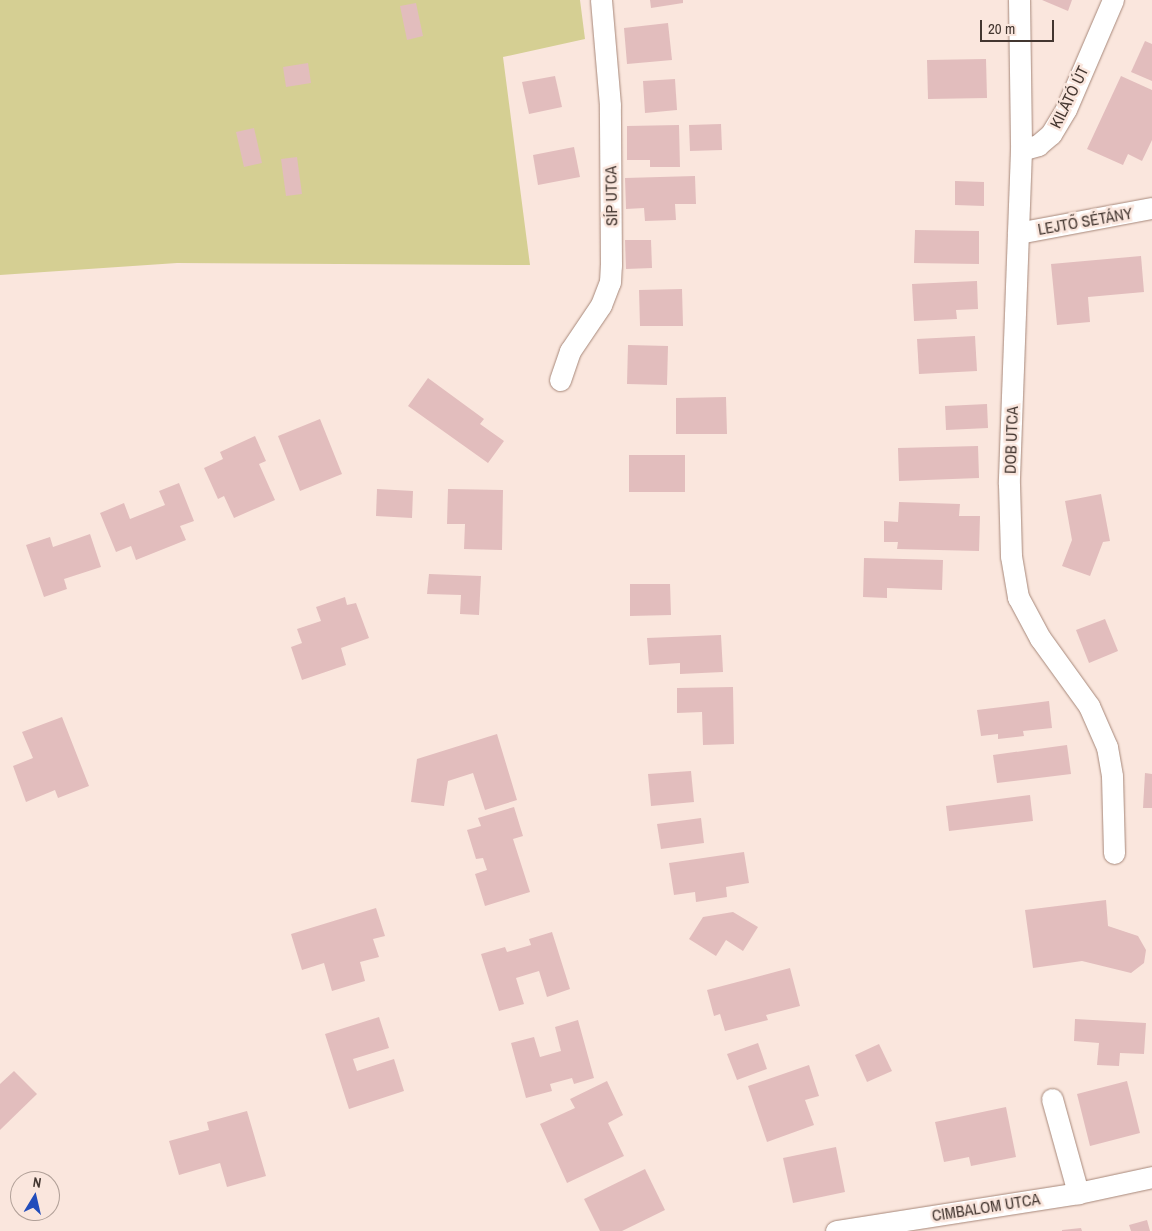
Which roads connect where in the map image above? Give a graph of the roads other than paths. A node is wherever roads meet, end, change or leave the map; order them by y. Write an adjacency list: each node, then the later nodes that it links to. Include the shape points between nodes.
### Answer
1 (601, 0): 7 (street, SÍP UTCA, via 610,105 611,273 601,305 570,351)
2 (1019, 0): 4 (street, DOB UTCA)
3 (1113, 0): 4 (street, KILÁTÓ ÚT, via 1066,109 1051,134 1038,144)
4 (1021, 150): 6 (street, DOB UTCA)
5 (1152, 208): 6 (street, LEJTŐ SÉTÁNY)
6 (1018, 233): 8 (street, DOB UTCA, via 1009,484 1010,556 1018,598 1040,638 1089,706 1107,747 1112,776)
7 (560, 380)
8 (1114, 853)
9 (1052, 1099): 11 (street)
10 (1152, 1177): 11 (street, CIMBALOM UTCA)
11 (1078, 1193): 12 (street, CIMBALOM UTCA)
12 (836, 1231)

